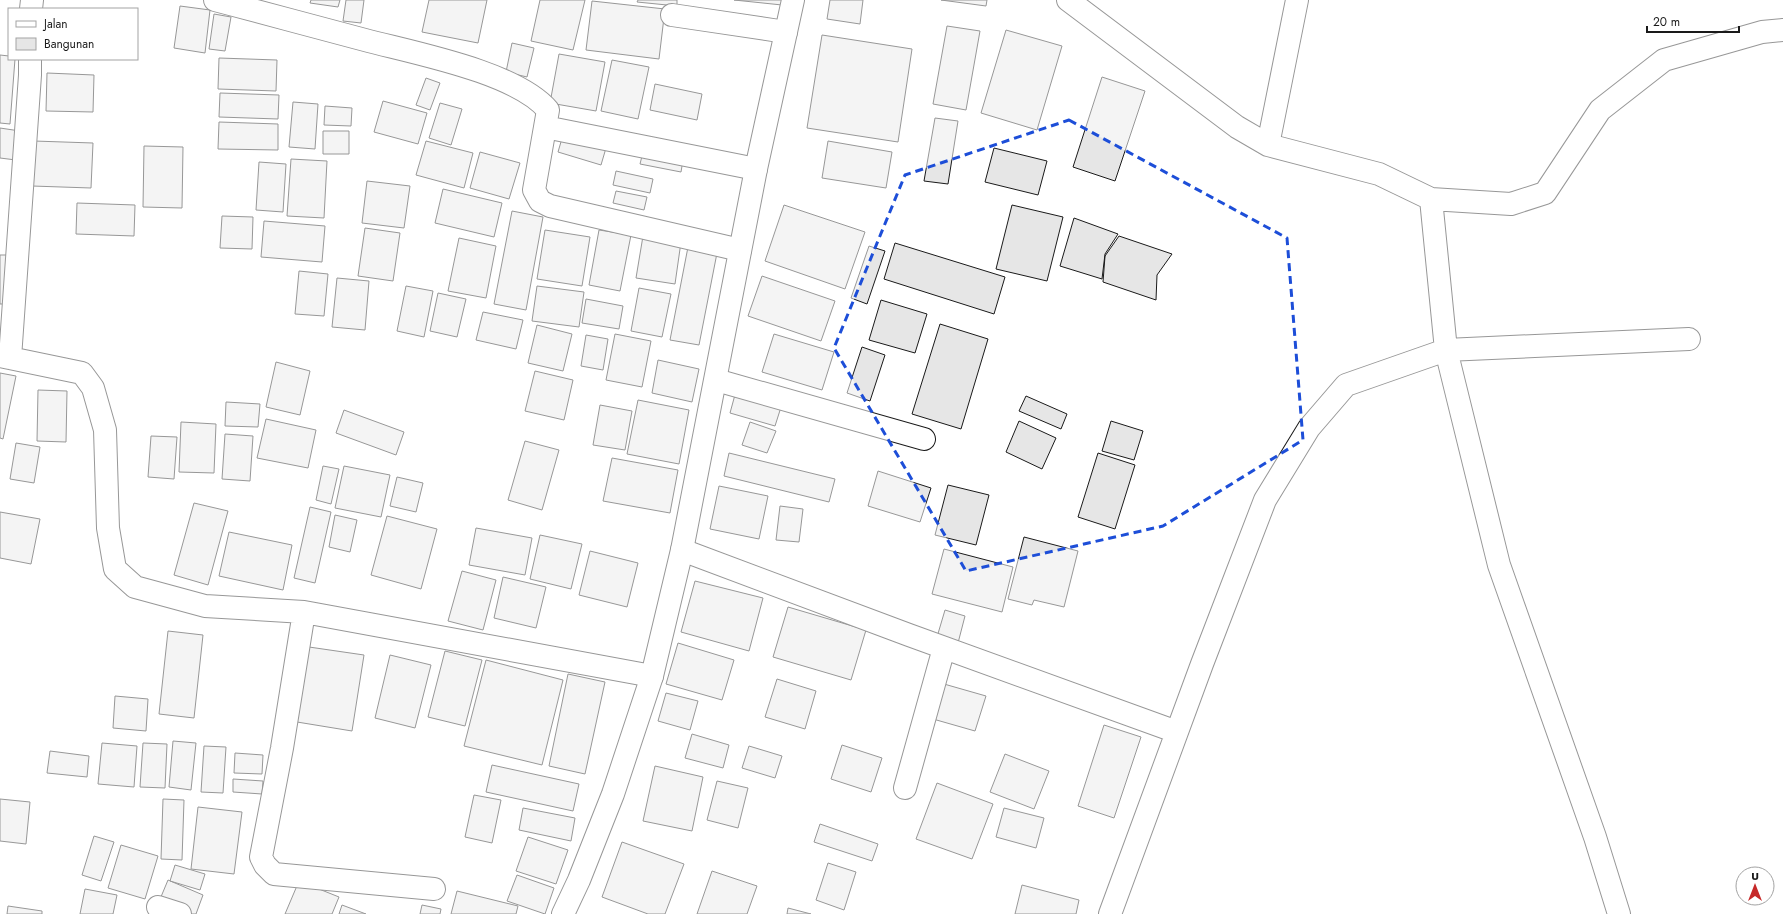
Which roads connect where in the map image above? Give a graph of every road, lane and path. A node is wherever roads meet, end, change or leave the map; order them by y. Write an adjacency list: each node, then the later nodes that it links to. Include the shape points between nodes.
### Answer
1 (215, 0): 9 (street, via 442,59 500,80 539,101 548,110)
2 (793, 0): 7 (street)
3 (1068, 0): 10 (street, via 1237,127)
4 (1297, 0): 10 (street)
5 (672, 15): 7 (street)
6 (1783, 30): 12 (street, via 1762,32 1664,60 1600,110 1545,193 1511,204)
7 (786, 32): 11 (street)
8 (30, 60): 16 (street)
9 (546, 127): 11 (street); 13 (street, via 534,190 540,201 550,206)
10 (1268, 145): 12 (street, via 1379,174)
11 (756, 169): 13 (street)
12 (1431, 199): 15 (street)
13 (740, 250): 17 (street)
14 (1689, 339): 15 (street)
15 (1446, 350): 23 (street, via 1346,385 1309,428 1265,500); 30 (street, via 1499,565 1595,837)
16 (5, 357): 20 (street, via 82,373 93,388 105,430 108,528 115,569 135,587 205,606)
17 (716, 380): 18 (street); 19 (street)
18 (924, 439)
19 (682, 550): 21 (street); 22 (street)
20 (304, 612): 22 (street); 25 (street, via 261,857 274,874)
21 (944, 648): 23 (street); 24 (street)
22 (652, 676): 28 (street, via 612,794)
23 (1177, 732): 29 (street)
24 (905, 788)
25 (434, 890)
26 (158, 907): 27 (street)
27 (180, 914)
28 (563, 914)
29 (1110, 914)
30 (1619, 914)

